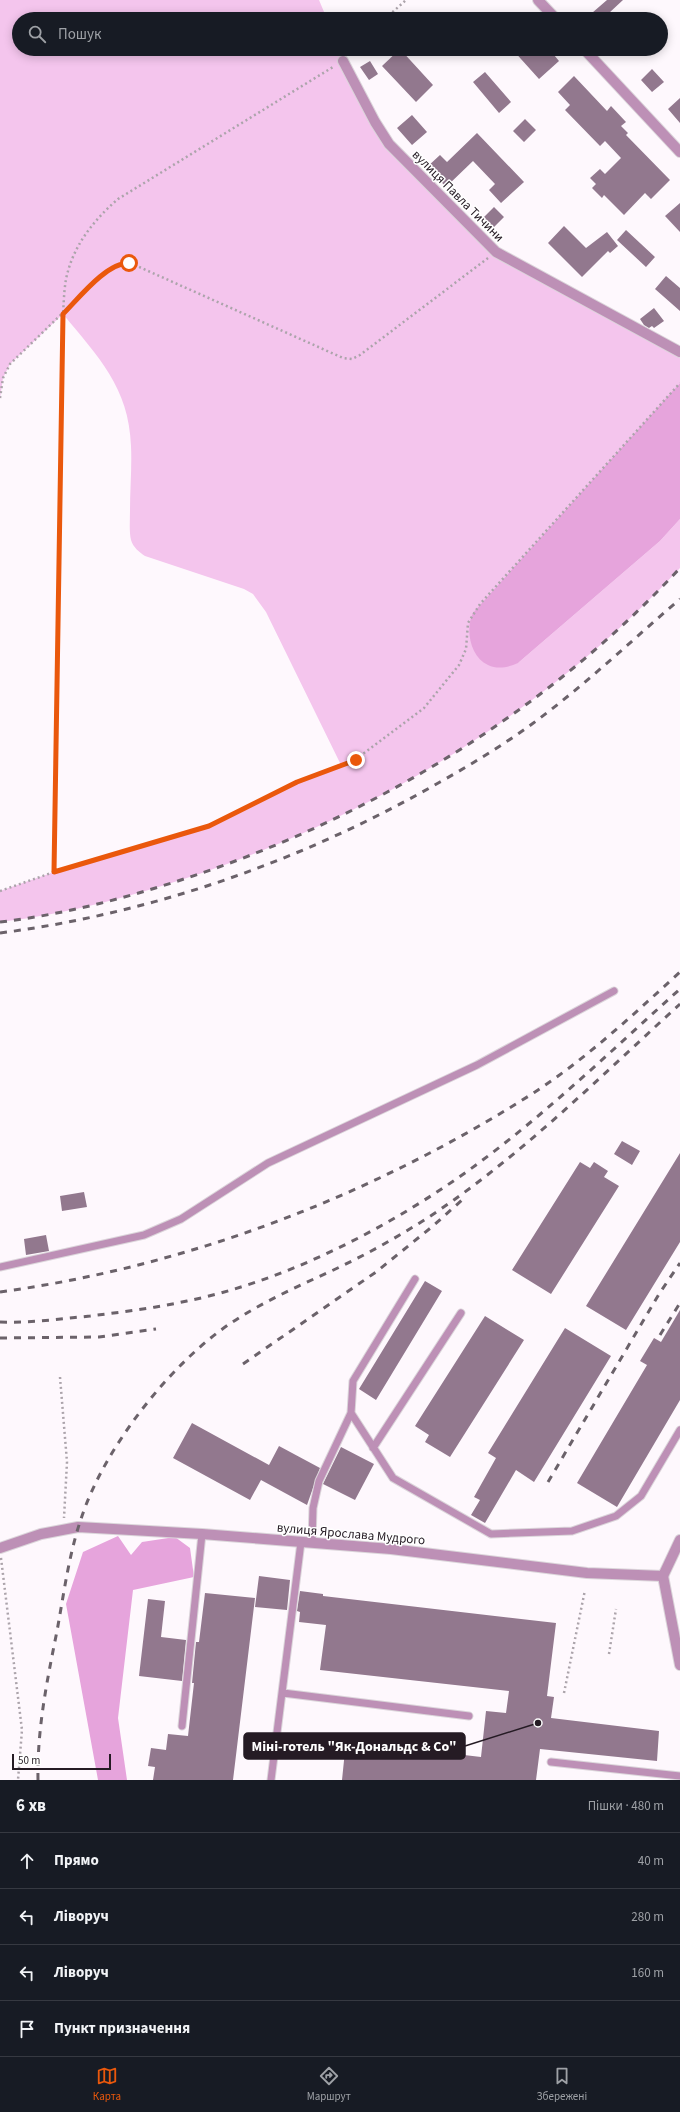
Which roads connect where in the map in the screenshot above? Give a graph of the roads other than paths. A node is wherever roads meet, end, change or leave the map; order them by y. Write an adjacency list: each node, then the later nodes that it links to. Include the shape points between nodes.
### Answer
1 (538, 0): 2 (street)
2 (549, 12)
3 (591, 56): 5 (street)
4 (343, 61): 6 (street, вулиця Павла Тичини, via 389,144 496,252)
5 (680, 152)
6 (680, 352)
7 (614, 991): 8 (lane, via 477,1065 268,1163 181,1219 144,1235)
8 (0, 1267)
9 (415, 1279): 11 (lane, via 353,1381)
10 (461, 1313): 13 (lane)
11 (351, 1413): 13 (lane); 17 (lane, via 319,1481 313,1508)
12 (680, 1430): 13 (lane, via 641,1496 616,1516 572,1531 491,1534 393,1478)
13 (373, 1448)
14 (202, 1534): 16 (street, вулиця Ярослава Мудрого); 18 (street, вулиця Ярослава Мудрого, via 78,1527 64,1528); 23 (lane)
15 (680, 1540): 19 (street)
16 (302, 1542): 17 (street, вулиця Ярослава Мудрого); 21 (lane)
17 (312, 1543): 19 (street, вулиця Ярослава Мудрого, via 391,1549 587,1573)
18 (0, 1548)
19 (663, 1576): 20 (street)
20 (680, 1665)
21 (283, 1693): 22 (lane); 26 (lane)
22 (469, 1716)
23 (182, 1726)
24 (551, 1762): 25 (lane)
25 (680, 1776)
26 (270, 1780)

